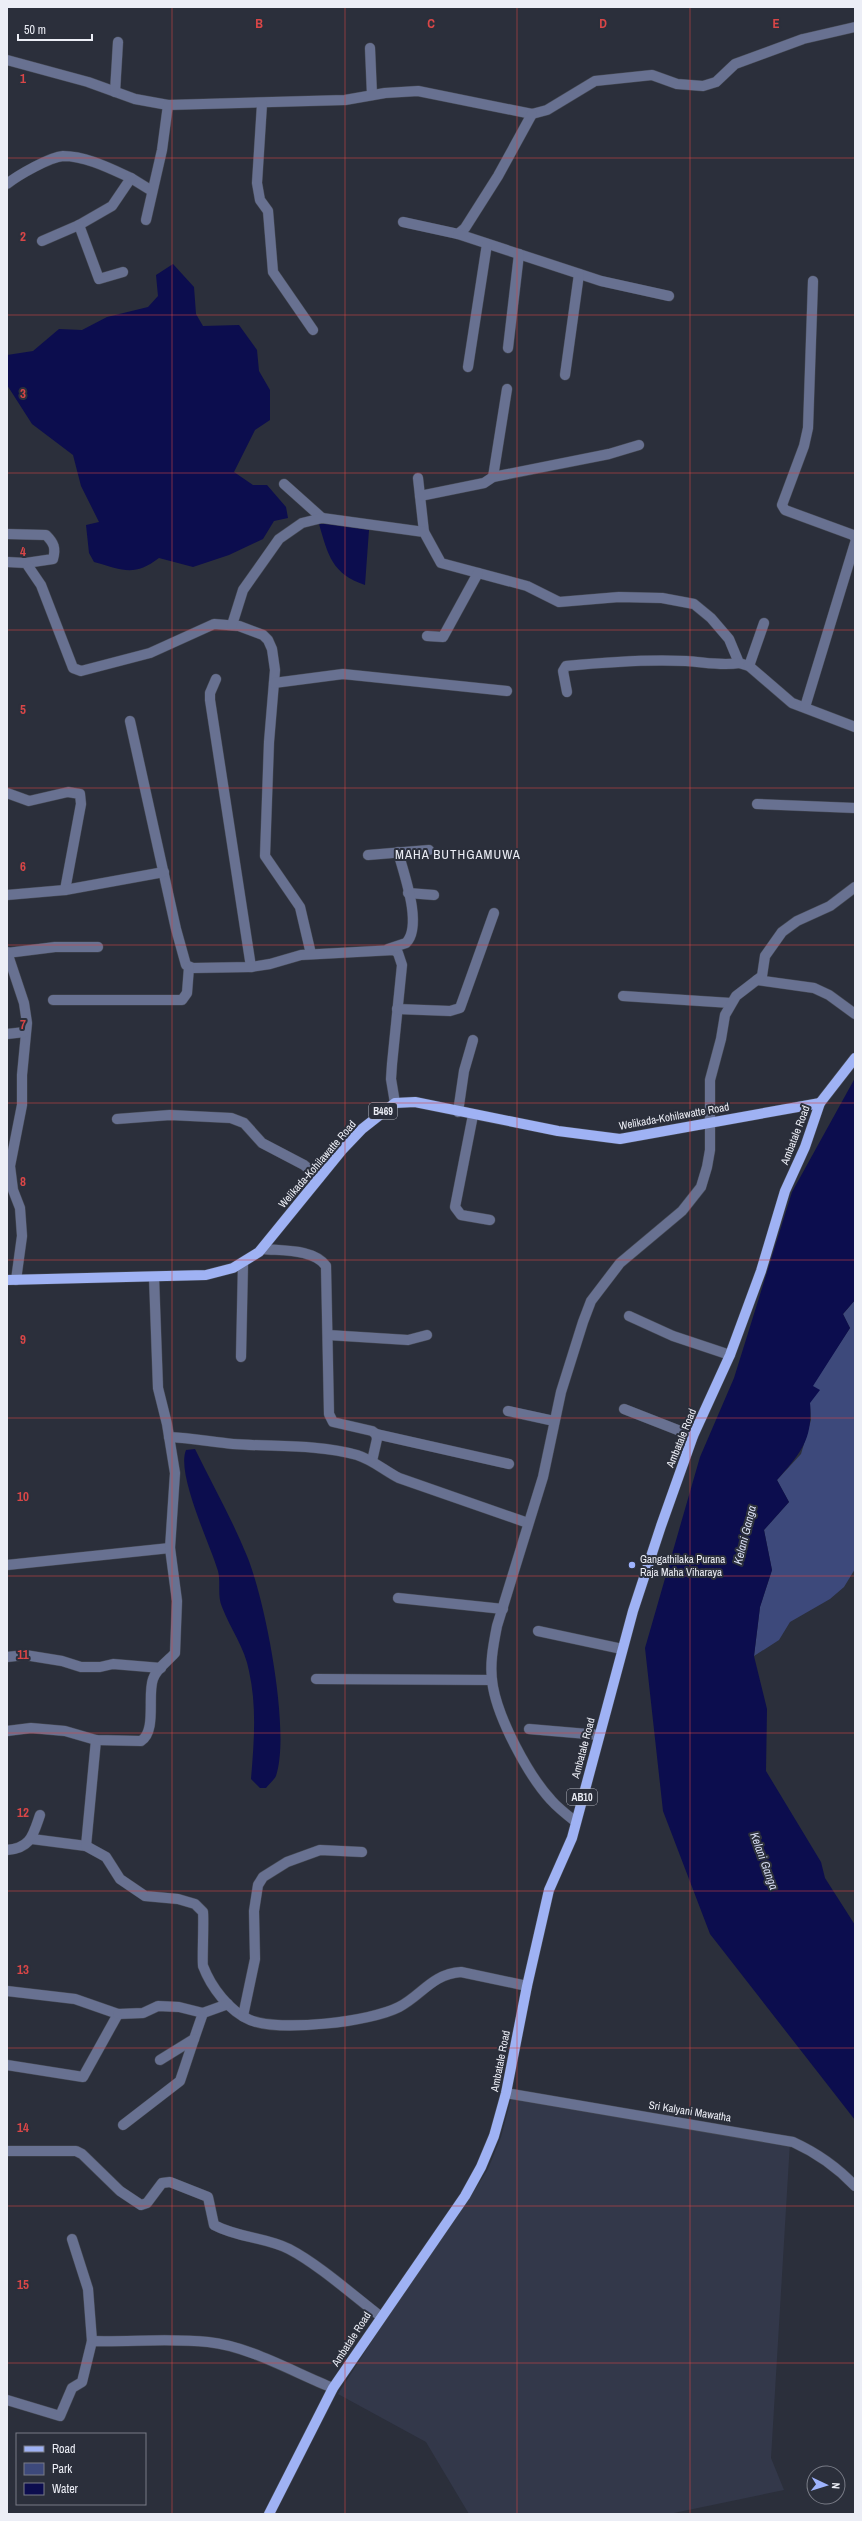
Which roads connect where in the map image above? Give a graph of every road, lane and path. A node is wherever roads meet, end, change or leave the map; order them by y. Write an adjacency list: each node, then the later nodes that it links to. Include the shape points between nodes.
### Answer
1 (855, 27): 9 (street, via 803,39 735,64 716,82 703,86 677,84 652,75 595,81 546,110)
2 (118, 42): 5 (street)
3 (370, 48): 6 (street)
4 (7, 60): 5 (street)
5 (115, 92): 8 (street, via 135,99)
6 (372, 95): 7 (street, via 345,100); 9 (street, via 418,91)
7 (262, 104): 8 (street); 24 (street, via 257,183 260,200 268,211 273,272)
8 (168, 105): 12 (street, via 162,150)
9 (532, 114): 16 (street, via 498,176 465,228)
10 (131, 178): 11 (street, via 102,165 62,156); 12 (street); 15 (street, via 112,206)
11 (7, 184)
12 (152, 191): 13 (street)
13 (146, 220)
14 (403, 222): 16 (street)
15 (79, 225): 17 (street); 20 (street, via 99,279)
16 (458, 234): 18 (street)
17 (42, 242)
18 (487, 244): 19 (street); 26 (street)
19 (519, 254): 21 (street); 25 (street)
20 (123, 272)
21 (580, 274): 23 (street); 27 (street)
22 (813, 281): 37 (street, via 808,428 782,505 785,510 853,535)
23 (669, 296)
24 (313, 330)
25 (508, 348)
26 (468, 367)
27 (565, 375)
28 (507, 389): 30 (street)
29 (639, 445): 30 (street, via 609,454)
30 (493, 477): 33 (street, via 484,483)
31 (418, 478): 33 (street)
32 (284, 484): 34 (street)
33 (420, 496): 35 (street)
34 (322, 518): 35 (street); 43 (street, via 302,523 279,539 243,590)
35 (424, 532): 41 (street, via 441,563)
36 (7, 534): 40 (street, via 46,535 52,541 56,550 53,559)
37 (855, 538)
38 (855, 543): 51 (street)
39 (7, 562): 40 (street)
40 (26, 563): 43 (street, via 41,585 73,668 81,671 150,653 214,624)
41 (478, 573): 44 (street, via 443,637); 45 (street, via 527,586 559,602 619,597 662,598 694,604 711,618 729,639)
42 (764, 623): 46 (street)
43 (232, 625): 48 (street, via 263,634 268,640 272,649)
44 (428, 636)
45 (738, 664): 46 (street); 50 (street, via 620,661 566,666 563,671)
46 (749, 666): 51 (street, via 792,703)
47 (216, 679): 72 (street, via 210,700)
48 (274, 683): 49 (street, via 343,674); 70 (street, via 265,856 300,907)
49 (507, 691)
50 (567, 692)
51 (806, 707): 53 (street)
52 (130, 721): 60 (street)
53 (855, 727)
54 (7, 793): 62 (street, via 29,801 68,792 80,794 81,804)
55 (757, 804): 56 (street)
56 (855, 808)
57 (429, 850): 58 (street)
58 (398, 852): 59 (street); 63 (street)
59 (368, 855)
60 (164, 872): 62 (street); 71 (street, via 183,959)
61 (855, 887): 73 (street, via 830,906 797,921 782,932 765,956 762,976)
62 (65, 890): 64 (street)
63 (408, 893): 65 (street); 68 (street, via 412,932 406,943)
64 (7, 895)
65 (434, 895)
66 (494, 913): 77 (street, via 460,1008 436,1011)
67 (98, 947): 69 (street, via 55,947)
68 (388, 949): 70 (street); 77 (street, via 398,953 402,964)
69 (7, 952): 79 (street, via 24,1003 27,1023)
70 (311, 954): 72 (street)
71 (189, 966): 72 (street); 75 (street, via 188,993 182,1000)
72 (251, 967)
73 (757, 980): 76 (street); 78 (street, via 814,988 829,995)
74 (623, 996): 76 (street)
75 (53, 1000)
76 (731, 1003): 88 (street, via 725,1015 722,1039 712,1067)
77 (397, 1009): 83 (street, via 391,1080)
78 (855, 1014)
79 (25, 1032): 80 (street); 94 (street, via 22,1105 10,1166 13,1190 20,1208 21,1229)
80 (7, 1034)
81 (473, 1040): 85 (street, via 464,1071)
82 (855, 1058): 84 (main road, Ambatale Road / AB10)
83 (395, 1103): 85 (main road, Welikada-Kohilawatte Road / B469, via 409,1101); 89 (main road, Welikada-Kohilawatte Road / B469, via 362,1129)
84 (820, 1103): 88 (main road, Welikada-Kohilawatte Road / B469); 98 (main road, Ambatale Road / AB10, via 785,1191 761,1271)
85 (458, 1112): 86 (main road, Welikada-Kohilawatte Road / B469)
86 (473, 1115): 88 (main road, Welikada-Kohilawatte Road / B469, via 558,1131 620,1139); 90 (street, via 455,1207 461,1215)
87 (117, 1119): 89 (street, via 170,1115 232,1118 244,1123 262,1143 304,1165)
88 (709, 1121): 102 (street, via 710,1150 701,1187 682,1211 620,1263 591,1301)
89 (320, 1178): 91 (main road, Welikada-Kohilawatte Road / B469)
90 (490, 1220)
91 (263, 1249): 92 (main road, Welikada-Kohilawatte Road / B469); 96 (street, via 313,1255 321,1259 327,1273)
92 (243, 1263): 93 (main road, Welikada-Kohilawatte Road / B469, via 206,1275); 99 (street)
93 (154, 1278): 94 (main road, Welikada-Kohilawatte Road / B469); 105 (street, via 158,1388)
94 (11, 1280)
95 (629, 1316): 98 (street, via 673,1336)
96 (328, 1335): 97 (street, via 408,1340); 103 (street, via 330,1419)
97 (427, 1335)
98 (730, 1355): 104 (main road, Ambatale Road / AB10)
99 (241, 1357)
100 (624, 1409): 104 (street)
101 (508, 1411): 102 (street)
102 (554, 1421): 108 (street, via 543,1477)
103 (376, 1434): 106 (street); 107 (street)
104 (693, 1436): 114 (main road, Ambatale Road / AB10)
105 (169, 1437): 106 (street, via 233,1444 318,1448 357,1455); 109 (street, via 175,1472)
106 (372, 1461): 108 (street, via 386,1472 400,1478)
107 (509, 1464)
108 (528, 1523): 112 (street)
109 (170, 1548): 110 (street); 116 (street, via 178,1601 176,1654)
110 (7, 1565)
111 (398, 1598): 112 (street)
112 (502, 1609): 118 (street, via 492,1650)
113 (538, 1631): 114 (street)
114 (622, 1649): 121 (main road, Ambatale Road / AB10)
115 (7, 1657): 116 (street, via 25,1655 81,1667 113,1664)
116 (161, 1668): 122 (street, via 152,1681 149,1733 146,1738 141,1741)
117 (316, 1679): 118 (street)
118 (492, 1680): 124 (street, via 506,1727 537,1784 551,1801)
119 (529, 1729): 121 (street)
120 (7, 1731): 122 (street, via 31,1728 65,1731)
121 (599, 1735): 124 (main road, Ambatale Road / AB10)
122 (96, 1740): 126 (street)
123 (40, 1815): 125 (street)
124 (576, 1822): 129 (main road, Ambatale Road / AB10, via 572,1838 549,1890)
125 (32, 1839): 126 (street); 127 (street, via 27,1845)
126 (86, 1846): 131 (street, via 106,1857 120,1879 146,1896 178,1899 195,1904 203,1912 202,1965 217,1992)
127 (7, 1850)
128 (362, 1852): 134 (street, via 320,1850 287,1862 262,1877 258,1885 254,1911 255,1959)
129 (527, 1986): 134 (street, via 461,1972 450,1973 440,1976 400,2007 356,2020 270,2024); 138 (main road, Ambatale Road / AB10)
130 (7, 1991): 132 (street, via 75,1999)
131 (228, 2004): 133 (street); 134 (street)
132 (118, 2014): 133 (street, via 143,2013 158,2006 179,2007); 137 (street, via 83,2077)
133 (203, 2014): 135 (street)
134 (243, 2016)
135 (194, 2039): 136 (street); 139 (street, via 180,2082)
136 (160, 2060)
137 (7, 2065)
138 (506, 2093): 141 (street, Sri Kalyani Mawatha, via 793,2142 809,2149 839,2169); 143 (main road, Ambatale Road / AB10, via 494,2136 478,2173 465,2196)
139 (123, 2125)
140 (7, 2151): 143 (street, via 76,2151 120,2191 141,2205 147,2203 162,2183 170,2182 208,2197 214,2225 225,2231 269,2240 291,2250)
141 (855, 2186)
142 (72, 2239): 144 (street, via 88,2289)
143 (380, 2316): 145 (main road, Ambatale Road / AB10)
144 (92, 2341): 145 (street, via 209,2342 265,2358); 146 (street, via 82,2382 72,2388 60,2416)
145 (333, 2388): 147 (main road, Ambatale Road / AB10)
146 (7, 2400)
147 (269, 2514)

